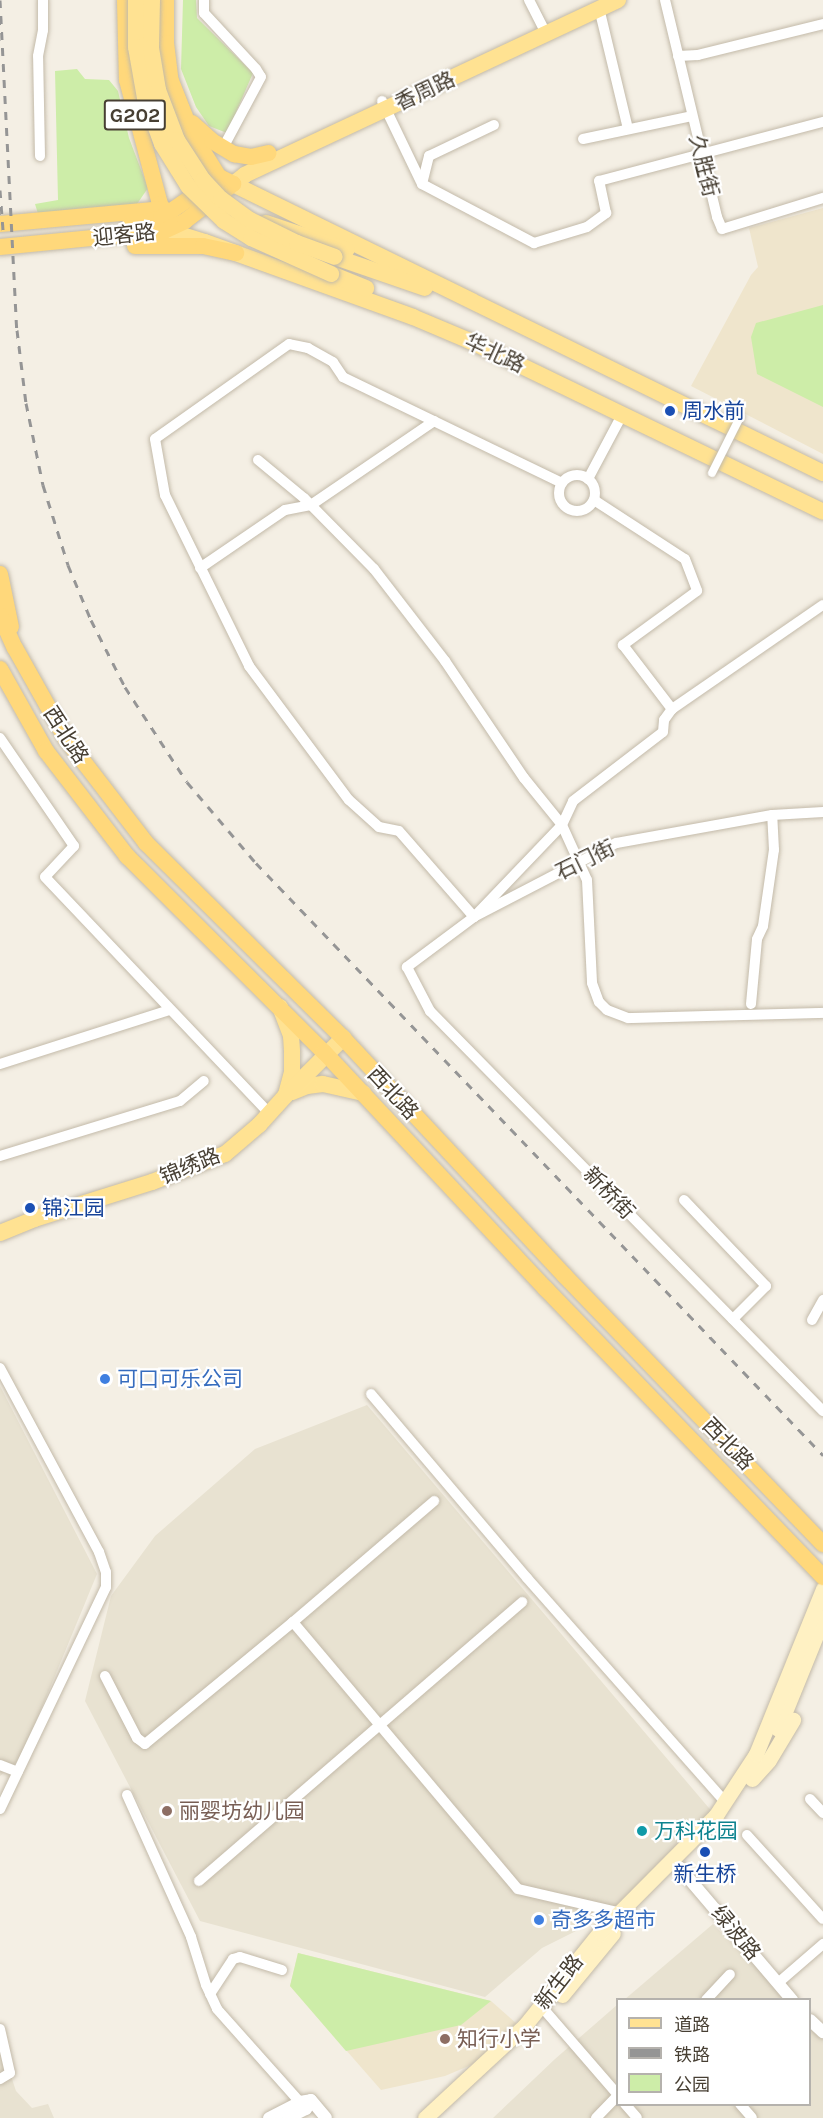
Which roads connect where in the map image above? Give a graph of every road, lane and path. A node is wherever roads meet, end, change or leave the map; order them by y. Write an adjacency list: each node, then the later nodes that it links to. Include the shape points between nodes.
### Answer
1 (43, 0): 23 (street, via 38,56)
2 (125, 0): 29 (highway, G202, via 127,80 155,184)
3 (136, 0): 41 (main road, 华北路, bridge, via 135,47 145,98 162,144 188,186 224,220 251,238 426,311 557,372)
4 (152, 0): 37 (main road, bridge, via 151,48 158,90 177,140 221,200 250,220 297,243 425,288 603,374)
5 (166, 0): 15 (highway, G202, via 168,69)
6 (204, 0): 21 (street, via 204,13 261,77)
7 (529, 0): 12 (street)
8 (618, 0): 10 (main road, 香周路)
9 (664, 0): 13 (street, 久胜街)
10 (597, 4): 12 (main road, 香周路); 19 (street)
11 (823, 24): 13 (street, via 698,55)
12 (544, 29): 14 (main road, 香周路)
13 (678, 56): 16 (street, 久胜街)
14 (384, 105): 24 (main road, 香周路); 26 (street)
15 (180, 108): 21 (highway, via 202,134); 25 (highway, G202, via 192,134)
16 (692, 116): 19 (street); 22 (street, 久胜街)
17 (823, 122): 22 (street)
18 (494, 124): 26 (street, via 429,156)
19 (628, 129): 20 (street)
20 (583, 139)
21 (223, 148): 24 (highway)
22 (701, 153): 26 (street, via 599,181 606,213 587,227 534,243); 27 (street, 久胜街, via 722,229)
23 (40, 156)
24 (266, 160): 25 (main road, 香周路); 28 (main road, via 258,183)
25 (226, 181): 28 (main road, 华北路); 29 (highway, 迎客路); 29 (highway, 迎客路, via 185,221)
26 (422, 184)
27 (823, 198)
28 (271, 203): 36 (main road, 华北路)
29 (151, 220): 30 (highway); 31 (highway, 迎客路); 32 (highway, 迎客路); 33 (main road, 华北路)
30 (0, 224)
31 (0, 237)
32 (0, 247)
33 (236, 253): 34 (highway, via 203,246 153,245); 35 (main road, 华北路)
34 (0, 258)
35 (256, 260): 36 (main road, via 245,250 244,237 254,225 270,223); 38 (main road, 华北路, via 470,341)
36 (421, 276): 37 (main road, 华北路)
37 (650, 388): 44 (main road, 华北路)
38 (622, 415): 41 (main road, 华北路); 45 (street)
39 (740, 417): 43 (street, bridge)
40 (434, 421): 46 (street); 48 (street); 50 (street, via 343,377 333,362 308,348 289,344 155,439 165,495)
41 (656, 431): 49 (main road, 华北路)
42 (258, 460): 48 (street)
43 (712, 473)
44 (823, 473)
45 (588, 479): 46 (street, via 571,476); 47 (street, via 595,489)
46 (562, 483): 47 (street, via 560,501 569,510 586,509)
47 (594, 500): 56 (street, via 685,559 697,591 623,645)
48 (311, 505): 50 (street, via 285,510); 60 (street, via 374,569 408,612 524,778)
49 (823, 512)
50 (200, 568): 62 (street, via 249,666 349,800 379,827 399,831)
51 (0, 574): 54 (highway)
52 (823, 604): 56 (street)
53 (0, 615): 54 (highway, 西北路)
54 (15, 648): 68 (highway, 西北路, via 66,739 146,843)
55 (1, 672): 65 (highway, 西北路, via 46,751 127,856)
56 (672, 709): 60 (street, via 664,720 663,732 573,801)
57 (0, 738): 66 (street, via 74,846 45,877)
58 (823, 812): 59 (street, 石门街)
59 (772, 815): 61 (street, 石门街, via 616,843); 64 (street, via 774,850 763,926 757,939)
60 (562, 825): 61 (street); 62 (street)
61 (580, 862): 62 (street, 石门街); 67 (street, via 587,880 592,983 599,1002 607,1010 628,1018)
62 (474, 917): 63 (street, 石门街)
63 (406, 967): 79 (street, 新桥街, via 430,1011)
64 (751, 1004)
65 (280, 1008): 69 (highway, 西北路); 73 (main road, via 291,1036 292,1072)
66 (169, 1010): 70 (street); 74 (street)
67 (823, 1013)
68 (343, 1038): 69 (main road, 锦绣路); 85 (highway, 西北路)
69 (327, 1054): 72 (highway, 西北路); 73 (main road, 锦绣路)
70 (0, 1064)
71 (204, 1081): 75 (street, via 180,1101)
72 (363, 1093): 73 (main road, via 323,1083); 86 (highway, 西北路, via 808,1561)
73 (286, 1095): 74 (main road, 锦绣路)
74 (270, 1113): 77 (main road, 锦绣路, via 241,1142 208,1162)
75 (0, 1156)
76 (684, 1200): 79 (street, via 766,1286)
77 (0, 1233)
78 (823, 1299): 80 (street)
79 (733, 1319): 83 (street, 新桥街)
80 (812, 1320)
81 (0, 1368): 95 (street, via 99,1552 106,1572 106,1587)
82 (371, 1394): 99 (street)
83 (823, 1412)
84 (434, 1501): 89 (street)
85 (823, 1544)
86 (821, 1584): 92 (main road, 新生路); 99 (main road)
87 (522, 1602): 93 (street)
88 (823, 1618): 92 (main road, 新生路)
89 (293, 1622): 91 (street, via 145,1744 137,1738); 93 (street)
90 (823, 1641): 96 (main road, via 789,1729)
91 (105, 1676)
92 (784, 1701): 96 (main road, 新生路); 99 (main road, 新生路)
93 (379, 1724): 104 (street); 105 (street, via 519,1889)
94 (0, 1765): 95 (street)
95 (18, 1772): 100 (street)
96 (752, 1779): 103 (main road, 新生路, via 724,1820)
97 (127, 1795): 111 (street, via 191,1936)
98 (810, 1799): 101 (street)
99 (725, 1802): 105 (main road, 新生路, via 701,1832)
100 (0, 1809)
101 (823, 1813)
102 (747, 1835): 106 (street)
103 (680, 1867): 110 (street, 绿波路); 114 (main road, 新生路, via 614,1932)
104 (199, 1881)
105 (618, 1912): 114 (main road, 新生路)
106 (823, 1919)
107 (823, 1944): 110 (street)
108 (282, 1970): 111 (street, via 240,1957 233,1959)
109 (730, 1974): 112 (street)
110 (778, 1983): 113 (street, 绿波路)
111 (210, 1994): 123 (street, via 217,2009)
112 (708, 1998)
113 (790, 1998)
114 (544, 2010): 119 (street); 127 (main road, 新生路); 128 (main road, 新生路, via 508,2056)
115 (811, 2021): 117 (street)
116 (0, 2029): 118 (street, via 10,2073)
117 (823, 2032)
118 (0, 2079)
119 (616, 2093)
120 (616, 2097): 129 (street)
121 (627, 2106): 130 (street)
122 (742, 2106): 131 (street)
123 (308, 2108): 124 (street); 125 (street); 126 (street)
124 (269, 2118)
125 (288, 2118)
126 (326, 2118)
127 (425, 2118)
128 (438, 2118)
129 (596, 2118)
130 (637, 2118)
131 (752, 2118)

